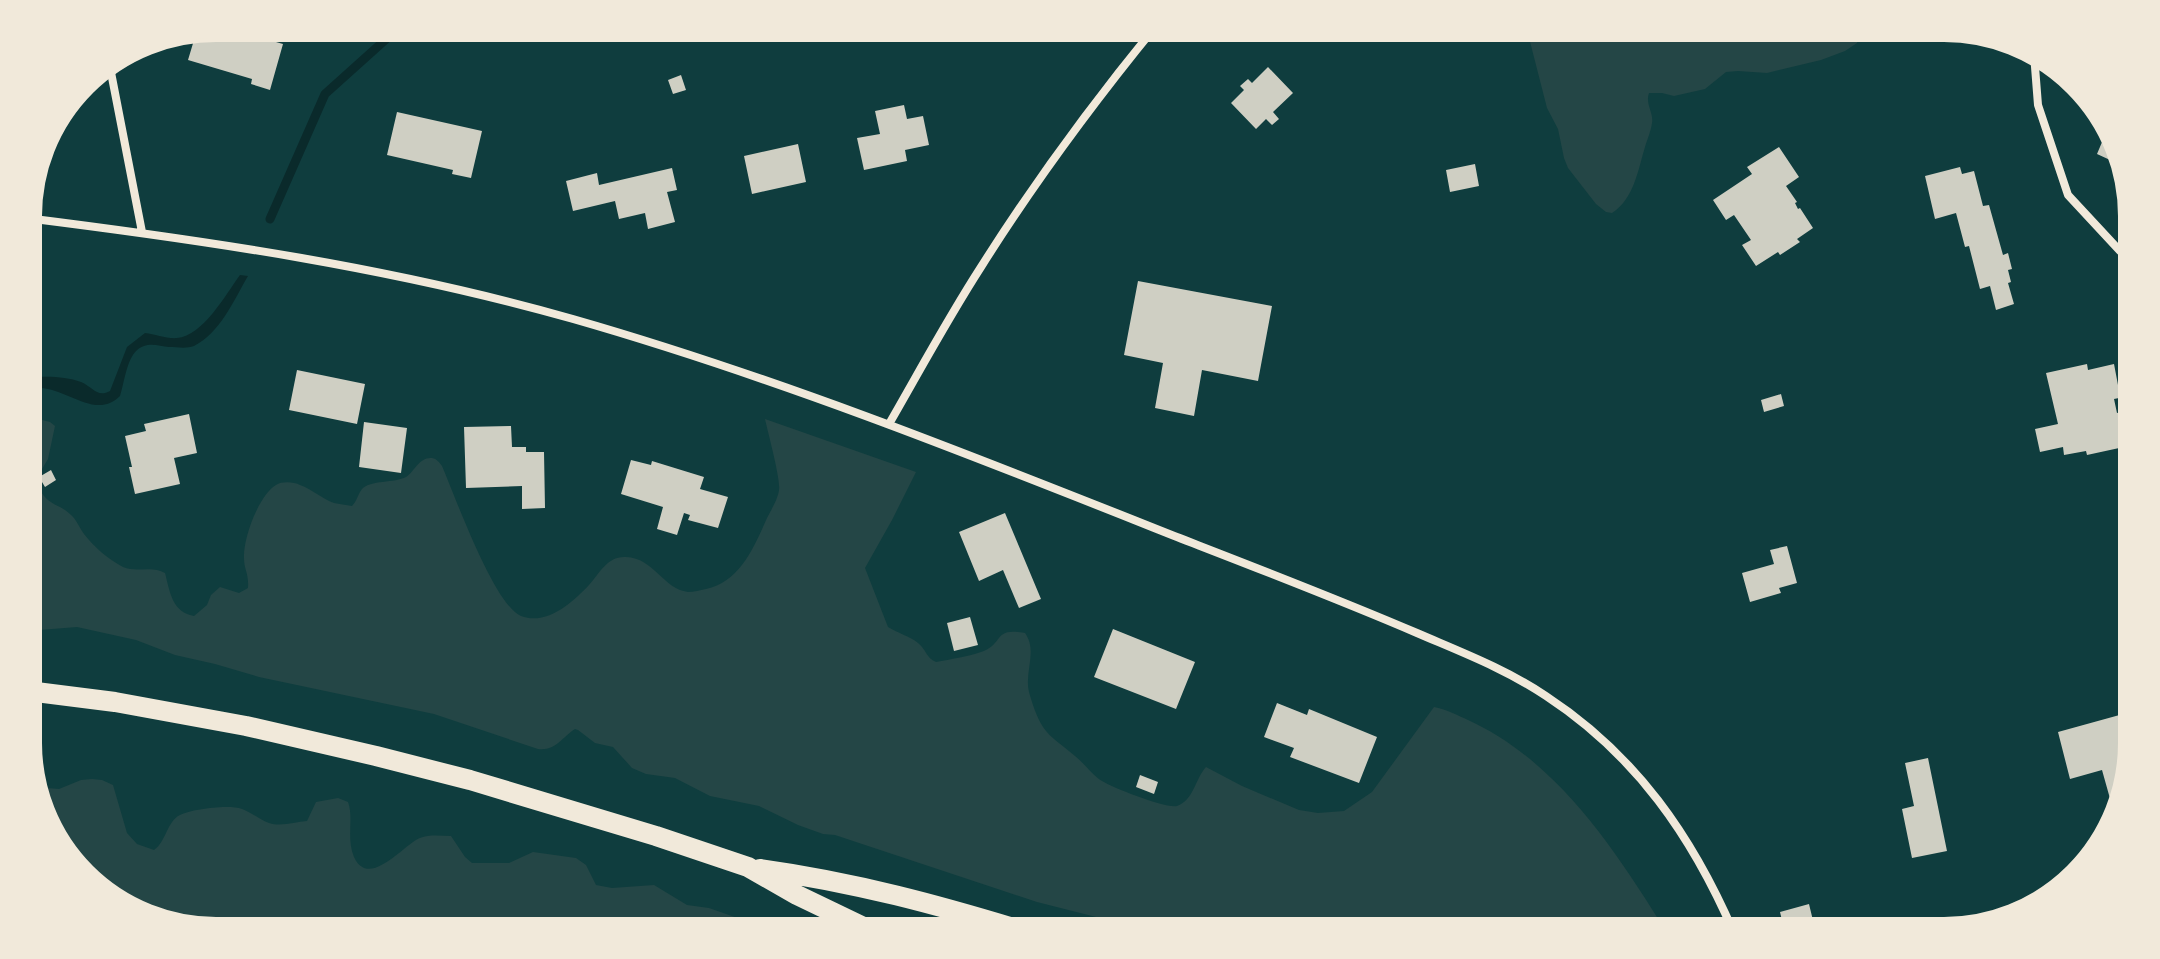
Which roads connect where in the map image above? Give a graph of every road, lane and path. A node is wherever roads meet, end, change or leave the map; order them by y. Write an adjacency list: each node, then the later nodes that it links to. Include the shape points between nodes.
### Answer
1 (1145, 40): 7 (street, via 1015,215)
2 (2035, 66): 6 (street, via 2038,105 2068,195)
3 (112, 75): 5 (street)
4 (40, 220): 5 (street)
5 (142, 232): 7 (street, via 398,276 572,319)
6 (2120, 251)
7 (889, 424): 12 (street, via 1370,613 1496,667 1546,696 1595,733 1672,817)
8 (40, 693): 9 (main road, via 180,713 350,749 550,803)
9 (748, 867): 10 (main road); 11 (main road, via 899,894)
10 (847, 919)
11 (983, 919)
12 (1728, 919)

